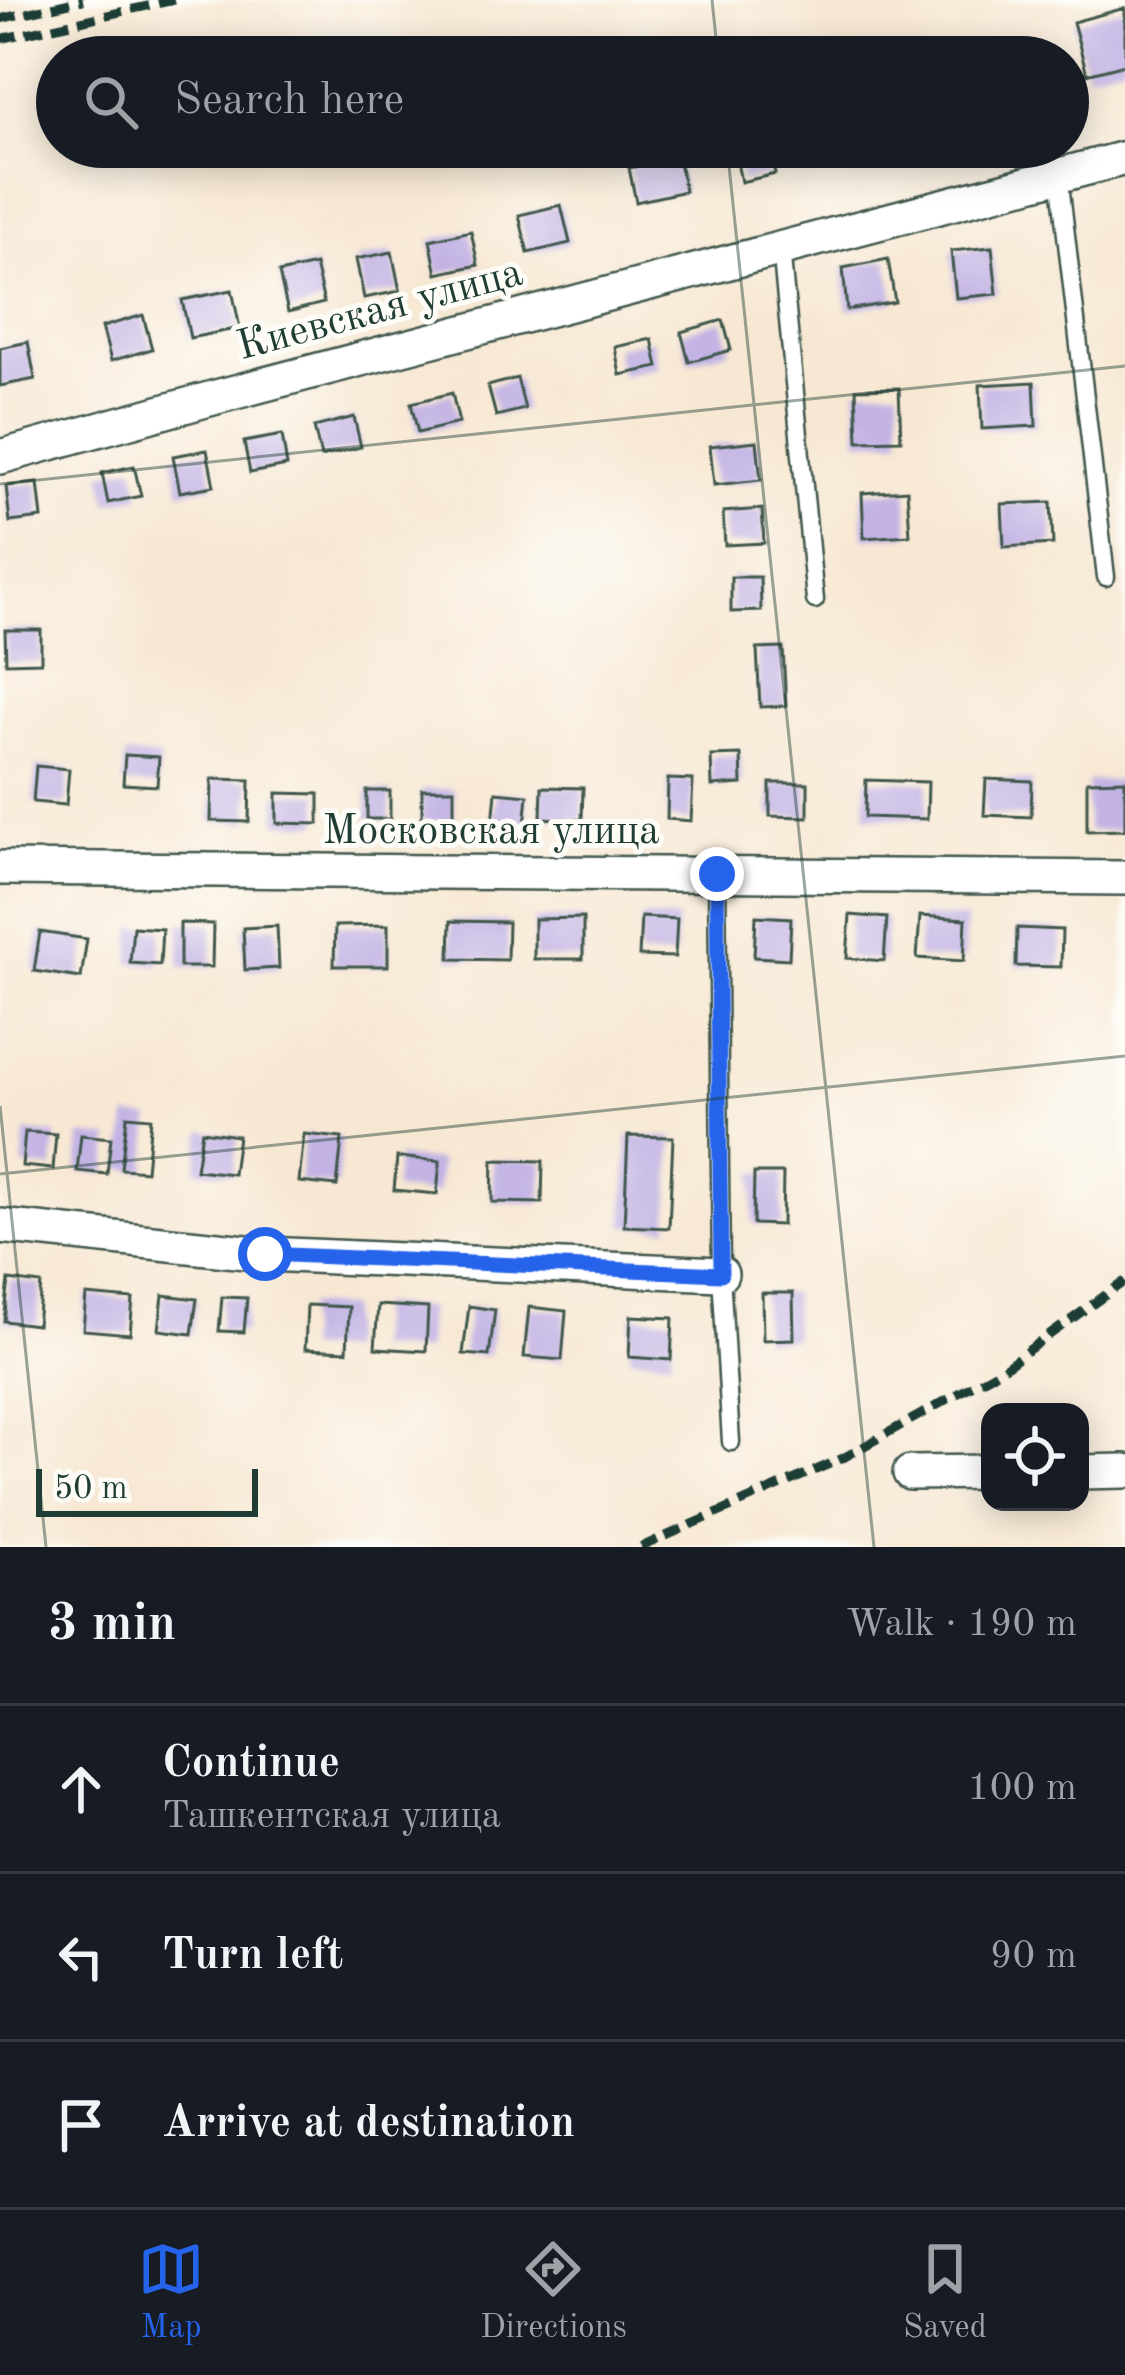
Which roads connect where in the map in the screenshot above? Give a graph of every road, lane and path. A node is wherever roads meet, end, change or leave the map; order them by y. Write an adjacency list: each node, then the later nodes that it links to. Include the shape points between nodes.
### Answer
1 (1125, 158): 3 (street, Киевская улица)
2 (1088, 168): 4 (street, Киевская улица)
3 (1089, 168)
4 (1059, 176): 5 (street, Киевская улица); 7 (lane)
5 (781, 248): 6 (street, Киевская улица); 8 (lane)
6 (0, 457)
7 (1106, 577)
8 (815, 600)
9 (0, 868): 10 (street, Московская улица)
10 (717, 874): 11 (street, Московская улица); 13 (lane)
11 (1125, 878)
12 (0, 1226): 13 (street, via 265,1254)
13 (721, 1274): 14 (lane)
14 (730, 1442)
15 (1125, 1471): 17 (street)
16 (981, 1472): 18 (street)
17 (1089, 1472)
18 (910, 1473)

